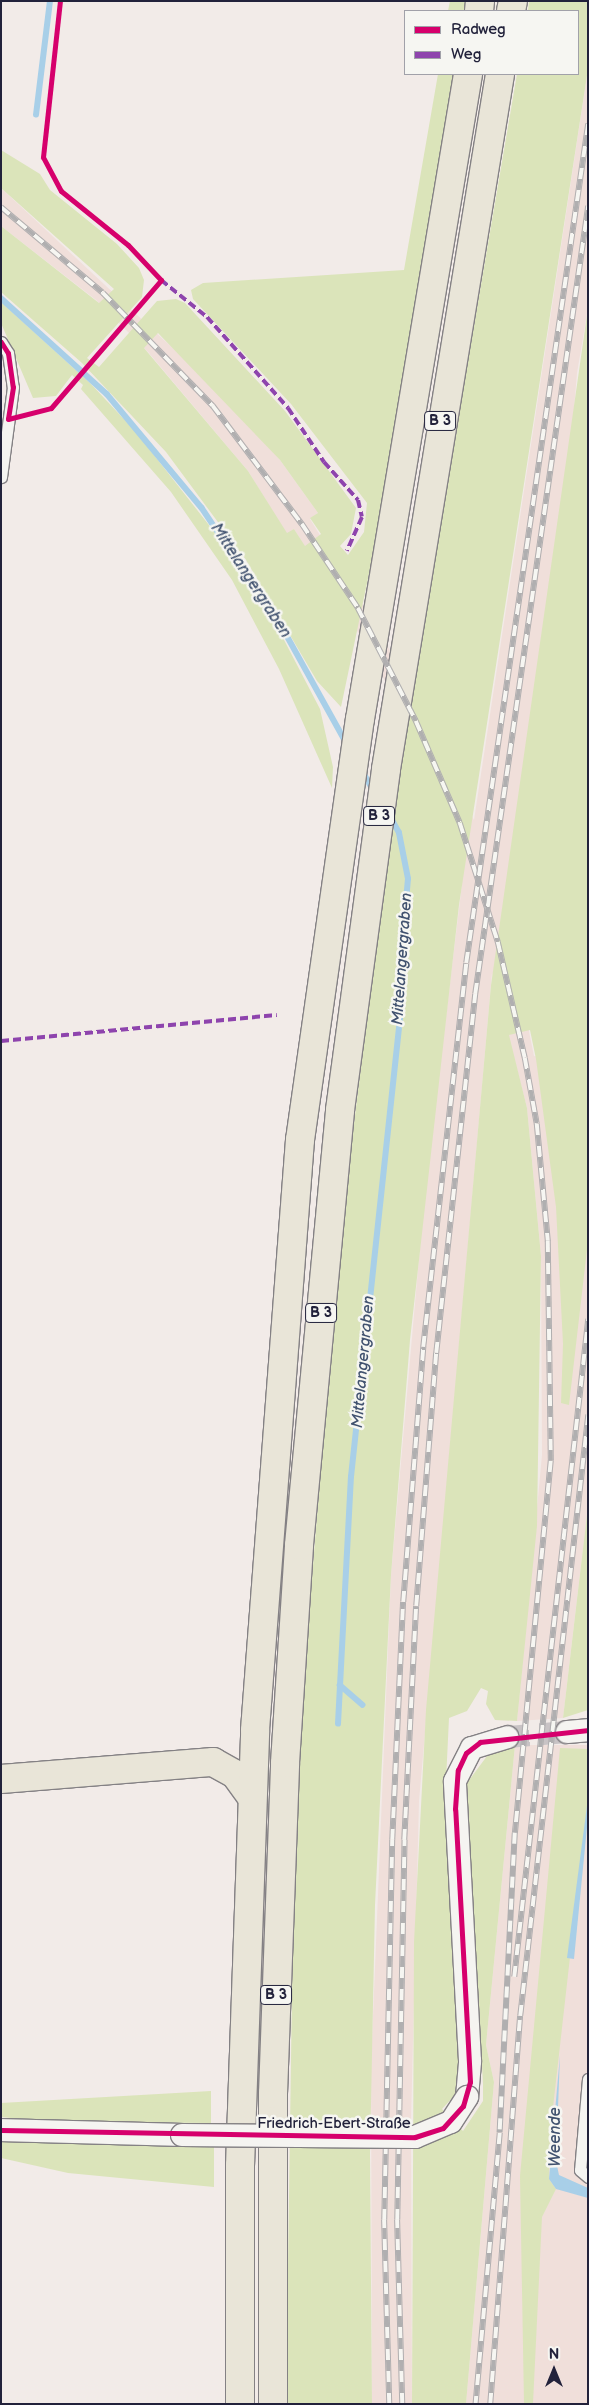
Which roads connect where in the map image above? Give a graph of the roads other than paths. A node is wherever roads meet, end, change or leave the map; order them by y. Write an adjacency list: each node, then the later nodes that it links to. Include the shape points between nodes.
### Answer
1 (468, 75): 7 (highway, B 3, via 360,719 300,1140)
2 (500, 75): 12 (highway, B 3, via 386,768 340,1120 299,1545 285,1763 273,2094)
3 (1, 342): 4 (lane, via 8,353 13,387)
4 (1, 477)
5 (507, 1737): 9 (street, Friedrich-Ebert-Straße, bridge, via 472,1748 455,1781 470,2061 467,2097 443,2128 415,2137)
6 (1, 1778): 7 (highway, via 212,1762 235,1774)
7 (252, 1797): 11 (highway, B 3, via 240,2166)
8 (588, 2079): 10 (lane, via 580,2170)
9 (1, 2130)
10 (588, 2177)
11 (240, 2404)
12 (273, 2404)

